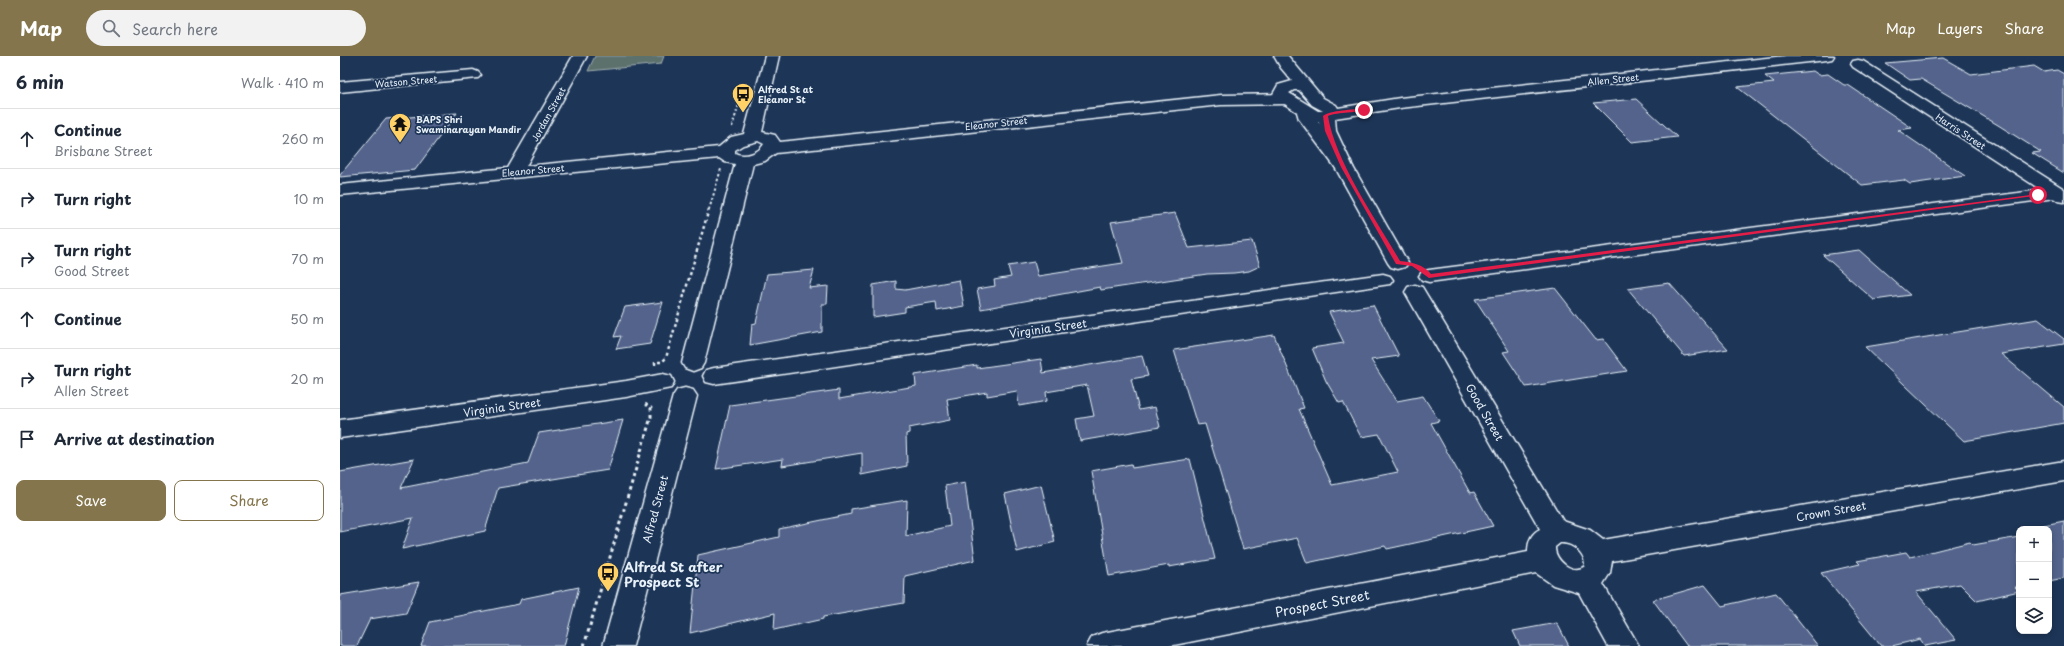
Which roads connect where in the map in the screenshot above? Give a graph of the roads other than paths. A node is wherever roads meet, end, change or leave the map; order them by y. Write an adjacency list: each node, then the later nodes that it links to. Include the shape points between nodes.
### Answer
1 (580, 56): 17 (street, Jordan Street)
2 (772, 56): 12 (street)
3 (1827, 56): 5 (street, Harris Street); 10 (street, Allen Street, via 1400,103 1344,113)
4 (1284, 61): 8 (street); 9 (street)
5 (1853, 61): 19 (street, Harris Street)
6 (473, 75): 7 (street, Watson Street)
7 (340, 87)
8 (1307, 88): 9 (street, Eleanor Street, via 1298,85); 10 (street)
9 (1286, 91): 11 (street); 13 (street, Eleanor Street)
10 (1326, 111): 11 (street, Allen Street, via 1318,117); 16 (street, via 1328,131)
11 (1305, 112): 16 (street, via 1307,119)
12 (752, 137): 13 (street, via 769,139 773,144); 14 (street, via 737,141 727,148)
13 (772, 148): 15 (street, via 759,157)
14 (724, 158): 15 (street); 17 (street, Eleanor Street)
15 (745, 160): 23 (street)
16 (1344, 167): 20 (street)
17 (515, 171): 18 (street, Eleanor Street)
18 (340, 190)
19 (2061, 195): 22 (street)
20 (1398, 263): 21 (street, via 1387,267 1382,275); 22 (street, via 1413,264 1426,271)
21 (1383, 280): 22 (street, via 1399,291); 25 (street, Virginia Street)
22 (1422, 284): 29 (street, Good Street)
23 (693, 363): 24 (street, via 677,368 666,377); 25 (street, via 706,363 713,369)
24 (659, 372): 26 (street, via 666,392); 27 (street, Virginia Street, via 626,389)
25 (714, 376): 26 (street, via 702,389)
26 (685, 396): 33 (street, Alfred Street)
27 (340, 429)
28 (2064, 471): 30 (street, Crown Street)
29 (1556, 533): 30 (street, via 1575,534 1592,544); 31 (street, via 1543,540)
30 (1598, 552): 32 (street, via 1599,569)
31 (1543, 560): 32 (street, via 1557,574 1577,581); 34 (street, Prospect Street)
32 (1586, 580): 35 (street)
33 (618, 646)
34 (1102, 646)
35 (1624, 646)

